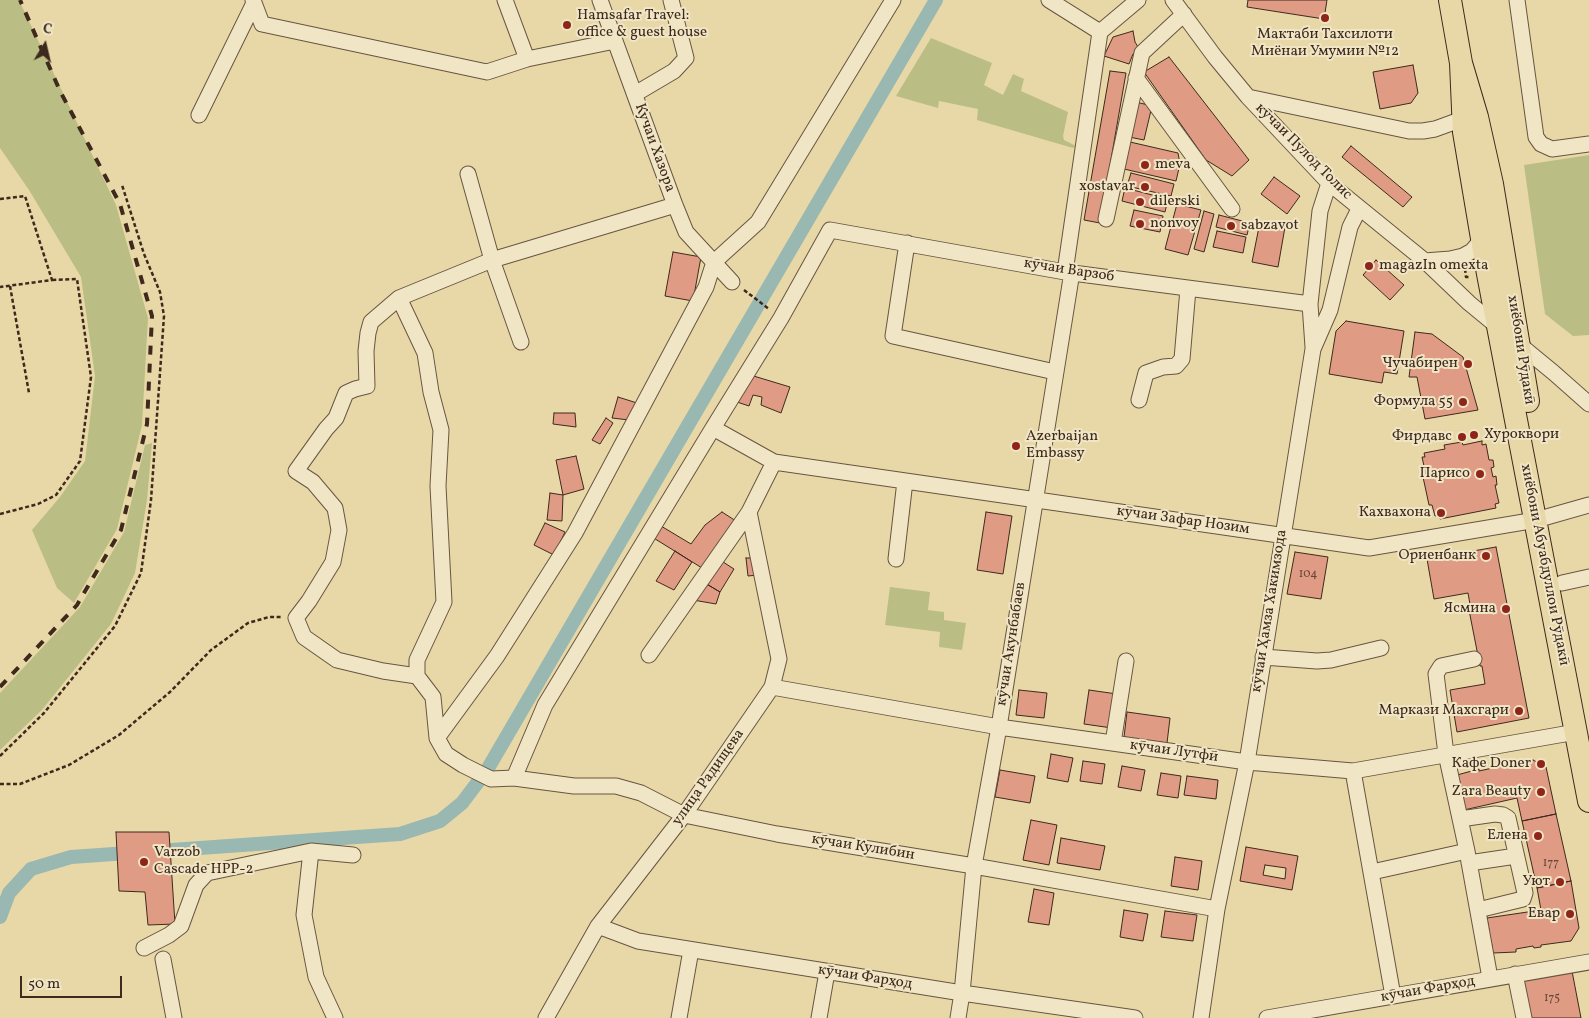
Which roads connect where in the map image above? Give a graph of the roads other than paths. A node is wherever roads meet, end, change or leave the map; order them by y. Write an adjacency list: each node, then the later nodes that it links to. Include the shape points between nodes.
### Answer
1 (505, 0): 14 (street)
2 (600, 0): 13 (street, Кучаи Хазора)
3 (671, 0): 16 (street, via 686,58 674,71)
4 (892, 0): 31 (street, via 758,222)
5 (1049, 0): 12 (street)
6 (1138, 0): 12 (street)
7 (1173, 0): 11 (street, кӯчаи Пулод Толис)
8 (1450, 0): 19 (highway, хиёбони Абуабдуллои Рӯдакӣ)
9 (1517, 0): 20 (street, via 1536,138 1552,149)
10 (254, 2): 14 (street, via 262,24 488,72); 18 (street)
11 (1184, 14): 15 (street, via 1142,53); 17 (street, кӯчаи Пулод Толис)
12 (1100, 32): 32 (street, кӯчаи Акунбабаев)
13 (615, 41): 14 (street); 16 (street, Кучаи Хазора)
14 (528, 59)
15 (1136, 78): 24 (street); 26 (street)
16 (634, 94): 23 (street, Кучаи Хазора)
17 (1248, 97): 19 (street, via 1409,131 1435,129); 22 (street, кӯчаи Пулод Толис)
18 (199, 116)
19 (1470, 118): 27 (highway, хиёбони Абуабдуллои Рӯдакӣ); 39 (highway, хиёбони Рӯдакӣ, via 1500,232)
20 (1589, 144)
21 (468, 174): 29 (street)
22 (1329, 183): 25 (street, кӯчаи Пулод Толис); 36 (street, via 1320,211)
23 (675, 205): 29 (street); 31 (street, Кучаи Хазора, via 686,232)
24 (1232, 209)
25 (1359, 209): 30 (street, кӯчаи Пулод Толис); 40 (street, кӯчаи Ҳамза Хакимзода, via 1350,227 1330,310)
26 (1106, 220)
27 (1482, 239): 30 (street, via 1463,256); 37 (highway, хиёбони Абуабдуллои Рӯдакӣ)
28 (907, 243): 32 (street, кӯчаи Варзоб); 41 (street, via 893,336); 44 (street, кӯчаи Варзоб, via 830,230 782,318)
29 (492, 260): 35 (street); 38 (street)
30 (1425, 261): 37 (street, кӯчаи Пулод Толис)
31 (714, 262): 33 (street, Кучаи Хазора); 64 (street, via 706,287 575,533 497,656)
32 (1069, 272): 34 (street, кӯчаи Варзоб); 41 (street, кӯчаи Акунбабаев)
33 (732, 282)
34 (1188, 289): 36 (street, кӯчаи Варзоб); 42 (street, via 1182,359 1176,366 1146,373)
35 (399, 298): 60 (street, via 425,353 441,430 438,486 444,602 417,660); 60 (street, via 371,322 366,351 367,386 346,393 336,418 296,471 313,482 335,508 339,530 333,562 296,618 304,638 336,660)
36 (1310, 304): 40 (street)
37 (1497, 326): 39 (street, кӯчаи Пулод Толис); 50 (highway, хиёбони Абуабдуллои Рӯдакӣ)
38 (521, 342)
39 (1518, 342): 43 (street, кӯчаи Пулод Толис); 50 (highway, хиёбони Рӯдакӣ)
40 (1313, 349): 51 (street, кӯчаи Ҳамза Хакимзода)
41 (1055, 372): 47 (street, кӯчаи Акунбабаев)
42 (1139, 400)
43 (1589, 404)
44 (713, 428): 45 (street); 69 (street, via 545,705)
45 (774, 462): 46 (street, кӯчаи Зафар Нозим); 49 (street)
46 (905, 481): 47 (street, кӯчаи Зафар Нозим); 52 (street)
47 (1034, 499): 51 (street, кӯчаи Зафар Нозим); 62 (street, кӯчаи Акунбабаев)
48 (1589, 505): 50 (street, кӯчаи Зафар Нозим)
49 (749, 512): 56 (street); 61 (street, улица Радищева, via 779,659)
50 (1542, 518): 51 (street, кӯчаи Зафар Нозим, via 1369,548); 54 (highway, хиёбони Рӯдакӣ); 63 (highway, хиёбони Абуабдуллои Рӯдакӣ)
51 (1282, 535): 57 (street, кӯчаи Ҳамза Хакимзода)
52 (896, 559)
53 (1589, 577): 54 (street)
54 (1562, 583): 63 (highway, хиёбони Рӯдакӣ)
55 (1381, 648): 57 (street, via 1331,660)
56 (649, 656)
57 (1263, 657): 67 (street, кӯчаи Ҳамза Хакимзода)
58 (1474, 659): 66 (street, via 1442,666 1436,674)
59 (1126, 661): 65 (street)
60 (417, 676): 64 (street, via 433,697)
61 (772, 687): 62 (street, кӯчаи Лутфӣ); 71 (street, улица Радищева)
62 (999, 727): 65 (street, кӯчаи Лутфӣ); 77 (street, кӯчаи Акунбабаев)
63 (1583, 732): 66 (street, кӯчаи Лутфӣ); 70 (highway, хиёбони Абуабдуллои Рӯдакӣ)
64 (437, 738): 69 (street, кӯчаи Кулибин, via 446,754 463,765 492,779)
65 (1113, 743): 67 (street, кӯчаи Лутфӣ)
66 (1446, 754): 68 (street, кӯчаи Лутфӣ); 72 (street)
67 (1247, 762): 68 (street, кӯчаи Лутфӣ); 79 (street, кӯчаи Ҳамза Хакимзода)
68 (1353, 771): 78 (street)
69 (514, 778): 71 (street, кӯчаи Кулибин, via 574,786 616,786 641,793)
70 (1589, 801)
71 (684, 815): 77 (street, кӯчаи Кулибин, via 777,834); 81 (street, улица Радищева)
72 (1460, 819): 75 (street, via 1495,814 1508,818); 76 (street)
73 (311, 851): 74 (street); 82 (street, via 207,873 196,885 181,926); 92 (street, via 304,915 316,977)
74 (353, 855)
75 (1516, 856): 76 (street); 80 (street, via 1525,893 1523,899)
76 (1468, 857): 78 (street); 80 (street)
77 (974, 866): 79 (street, кӯчаи Кулибин); 89 (street, кӯчаи Акунбабаев)
78 (1372, 872): 90 (street)
79 (1217, 909): 98 (street, кӯчаи Ҳамза Хакимзода)
80 (1478, 910): 88 (street)
81 (598, 926): 83 (street, кӯчаи Фарҳод, via 638,941); 93 (street, улица Радищева)
82 (144, 948)
83 (691, 950): 86 (street, кӯчаи Фарҳод); 94 (street)
84 (163, 959): 91 (street)
85 (1589, 962): 87 (street, кӯчаи Фарҳод)
86 (827, 972): 89 (street, кӯчаи Фарҳод); 95 (street)
87 (1515, 974): 88 (street, кӯчаи Фарҳод); 100 (street)
88 (1490, 978): 90 (street, кӯчаи Фарҳод)
89 (962, 993): 96 (street, кӯчаи Акунбабаев); 97 (street, кӯчаи Фарҳод)
90 (1393, 996): 99 (street, кӯчаи Фарҳод)
91 (174, 1018)
92 (335, 1018)
93 (546, 1018)
94 (679, 1018)
95 (819, 1018)
96 (958, 1018)
97 (1135, 1018)
98 (1201, 1018)
99 (1267, 1018)
100 (1524, 1018)

